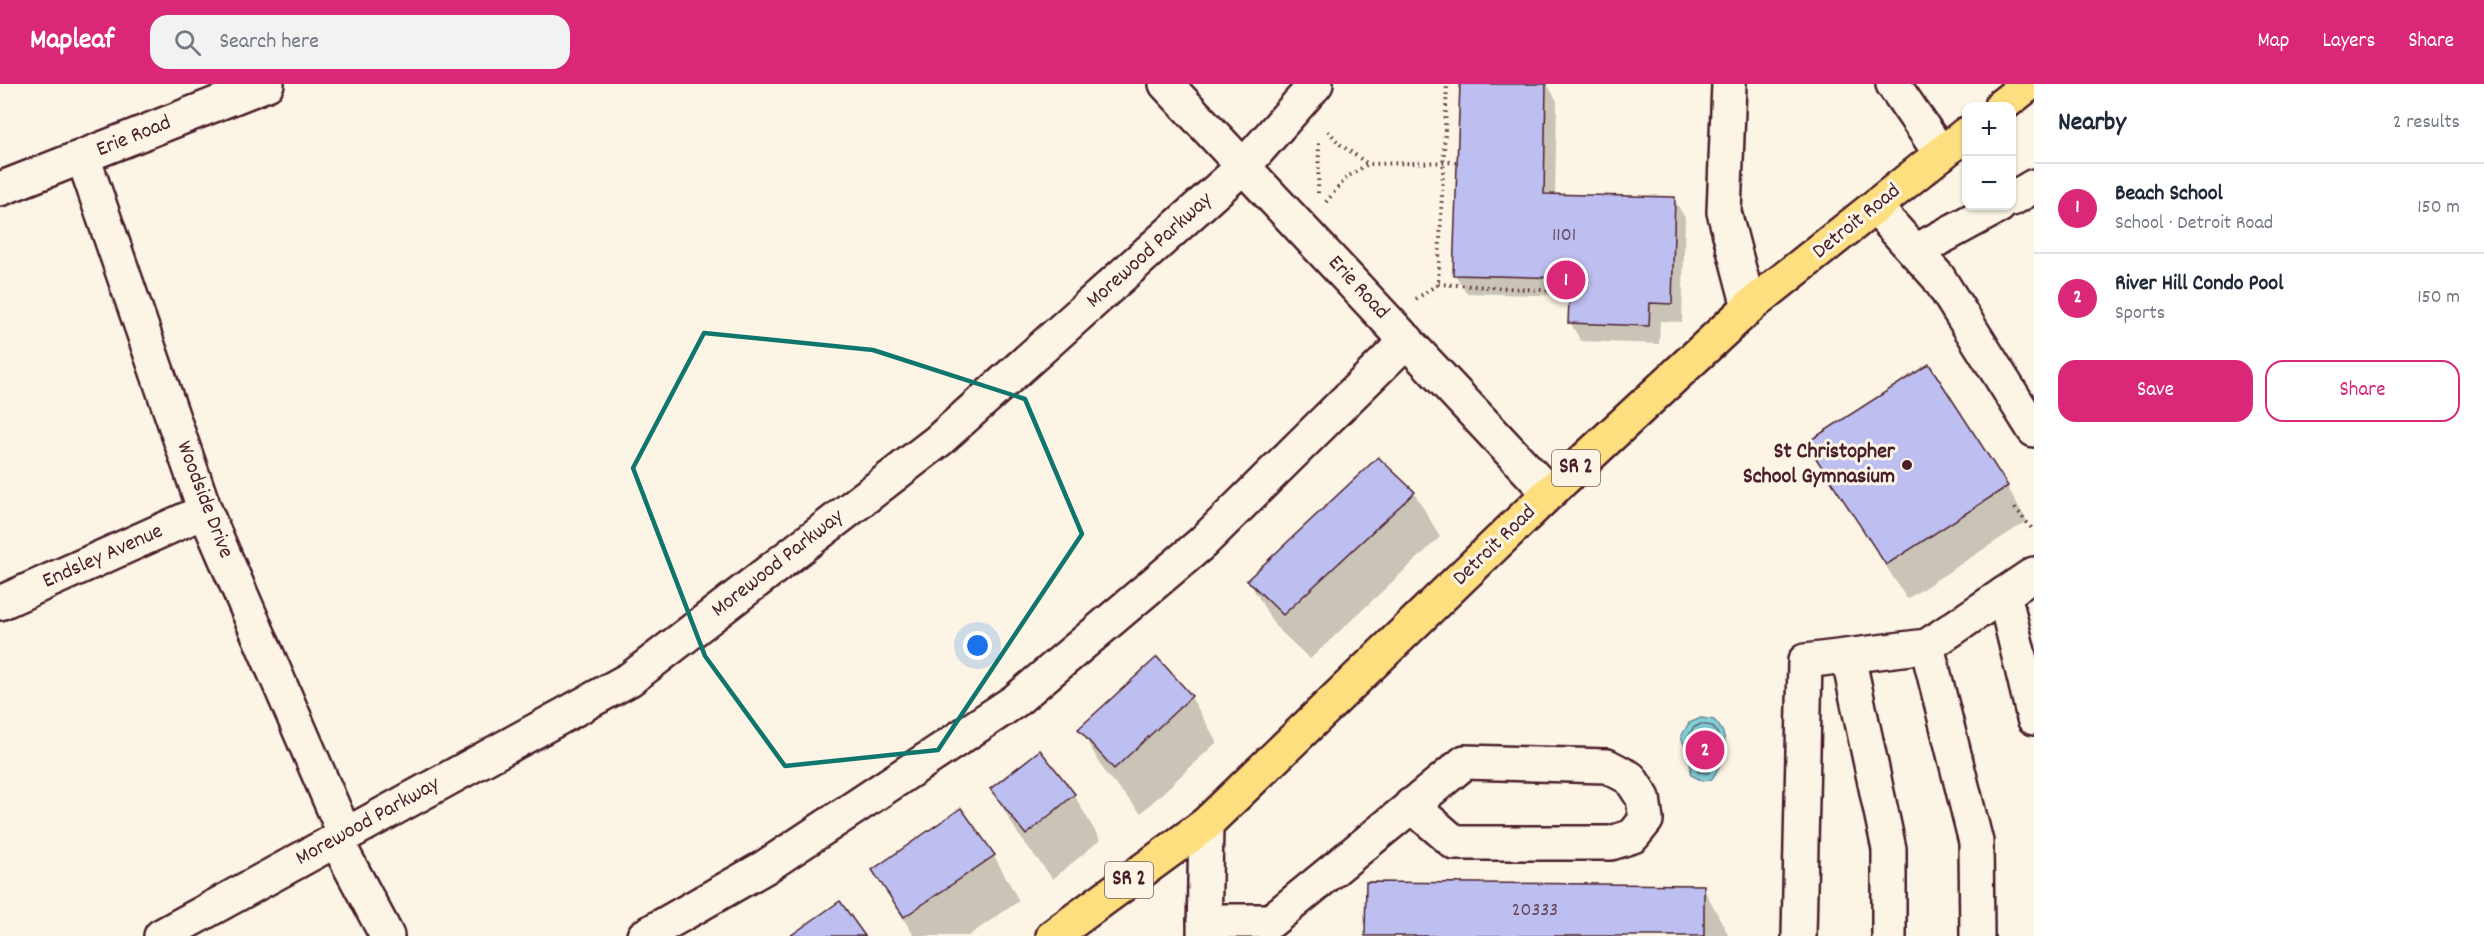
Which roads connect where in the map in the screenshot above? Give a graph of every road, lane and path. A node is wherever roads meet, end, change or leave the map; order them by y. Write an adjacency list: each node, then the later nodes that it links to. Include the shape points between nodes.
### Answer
1 (267, 84): 13 (street, Erie Road)
2 (1166, 84): 17 (street, Erie Road)
3 (1316, 84): 17 (street, Morewood Parkway)
4 (1447, 84): 14 (path)
5 (1729, 84): 29 (street, via 1724,212)
6 (1893, 84): 12 (street)
7 (2029, 84): 8 (main road)
8 (2006, 102)
9 (1328, 131): 16 (path)
10 (1962, 137): 12 (main road, Detroit Road / SR 2)
11 (1319, 141): 20 (path)
12 (1941, 154): 23 (main road, Detroit Road / SR 2)
13 (83, 157): 19 (street, Erie Road); 34 (street, Woodside Drive)
14 (1444, 162): 15 (path); 16 (path); 27 (path)
15 (1457, 162)
16 (1368, 164): 22 (path, via 1347,177)
17 (1244, 166): 30 (street, Erie Road); 44 (street, Morewood Parkway, via 938,441 630,679)
18 (2034, 186): 21 (street)
19 (0, 189)
20 (1318, 193)
21 (2016, 196)
22 (1326, 202)
23 (1875, 207): 25 (street); 29 (main road, Detroit Road / SR 2)
24 (1992, 210): 25 (street)
25 (1916, 251): 31 (street)
26 (1570, 283): 27 (path, via 1561,280 1560,291)
27 (1438, 284): 28 (path)
28 (1416, 299)
29 (1749, 308): 32 (main road, Detroit Road / SR 2)
30 (1407, 340): 32 (street, Erie Road); 49 (street, via 1202,543 1016,701 765,867)
31 (2029, 411)
32 (1549, 493): 43 (main road, Detroit Road / SR 2)
33 (2015, 508): 35 (path)
34 (206, 511): 38 (street, Endsley Avenue); 44 (street, Woodside Drive)
35 (2034, 531)
36 (2034, 574): 37 (street)
37 (2004, 594): 39 (street); 41 (street)
38 (0, 603)
39 (1927, 646): 40 (street); 53 (street, via 1976,842)
40 (1848, 656): 51 (street, via 1805,661); 52 (street, via 1889,849)
41 (2034, 718)
42 (1410, 805): 42 (street, via 1465,762 1607,766 1630,778 1643,798 1646,820 1633,836 1611,843 1455,843); 46 (street)
43 (1206, 824): 45 (street); 50 (main road, Detroit Road / SR 2)
44 (340, 837): 47 (street, Morewood Parkway); 48 (street, Woodside Drive)
45 (1204, 928): 46 (street)
46 (1271, 929)
47 (161, 936)
48 (387, 936)
49 (644, 936)
50 (1053, 936)
51 (1799, 936)
52 (1889, 936)
53 (1977, 936)

